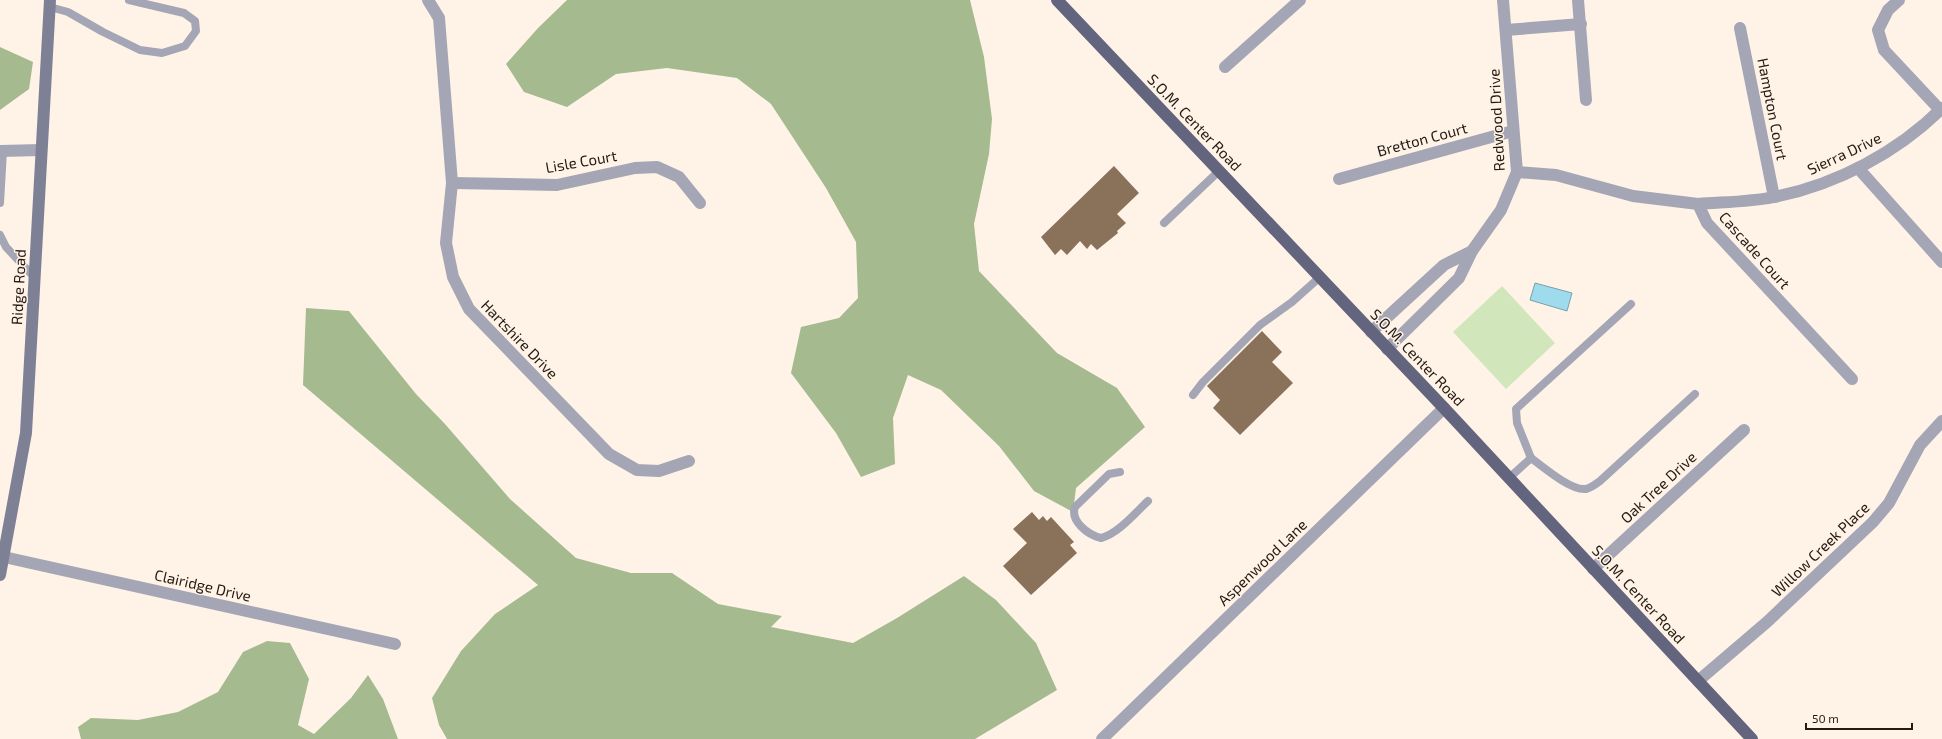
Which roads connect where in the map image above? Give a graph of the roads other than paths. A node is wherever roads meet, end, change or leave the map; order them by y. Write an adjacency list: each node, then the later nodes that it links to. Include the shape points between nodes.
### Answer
1 (128, 0): 8 (lane, via 184,13 195,21 196,31 185,46 162,53 140,50)
2 (428, 0): 22 (street, Hartshire Drive, via 439,18)
3 (1057, 0): 19 (main road, S.O.M. Center Road)
4 (1300, 0): 12 (street)
5 (1503, 0): 11 (street, Redwood Drive)
6 (1578, 0): 9 (street)
7 (1899, 0): 14 (street, via 1888,10 1878,30 1884,50)
8 (50, 4): 16 (main road, Ridge Road)
9 (1580, 24): 11 (street); 13 (street)
10 (1740, 28): 23 (street, Hampton Court)
11 (1506, 30): 15 (street, Redwood Drive)
12 (1225, 67)
13 (1586, 100)
14 (1941, 109): 18 (street, Sierra Drive, via 1904,142)
15 (1513, 131): 20 (street, Redwood Drive); 21 (street, Bretton Court)
16 (41, 150): 17 (street); 32 (main road, Ridge Road)
17 (1, 151): 24 (lane)
18 (1858, 168): 23 (street, Sierra Drive, via 1820,184); 30 (street)
19 (1219, 171): 27 (lane); 31 (main road, S.O.M. Center Road)
20 (1518, 172): 26 (street, via 1556,175 1633,196); 29 (street, Redwood Drive, via 1501,210)
21 (1339, 179)
22 (452, 183): 25 (street, Lisle Court, via 557,185 635,168 657,167 679,177); 43 (street, Hartshire Drive, via 446,243 453,277 469,309 609,454 637,470 660,471)
23 (1774, 197): 26 (street, Sierra Drive)
24 (0, 203)
25 (700, 203)
26 (1698, 204): 36 (street, Cascade Court, via 1707,223)
27 (1164, 223)
28 (0, 235): 32 (lane, via 6,247)
29 (1472, 251): 34 (street, Redwood Drive, via 1444,265); 35 (street, Redwood Drive, via 1459,278)
30 (1942, 262)
31 (1320, 277): 34 (main road, S.O.M. Center Road); 38 (lane, via 1292,302 1260,325)
32 (34, 278): 47 (main road, Ridge Road, via 26,433)
33 (1631, 304): 42 (lane, via 1516,409 1517,423)
34 (1371, 332): 35 (main road, S.O.M. Center Road)
35 (1387, 349): 39 (main road, S.O.M. Center Road)
36 (1852, 379)
37 (1695, 394): 42 (lane, via 1600,481 1586,489 1575,487 1551,474)
38 (1193, 395)
39 (1444, 408): 45 (main road, S.O.M. Center Road); 52 (street, Aspenwood Lane)
40 (1942, 421): 51 (street, Willow Creek Place, via 1920,445 1889,503 1873,522 1767,622)
41 (1744, 430): 48 (street, Oak Tree Drive)
42 (1531, 458): 45 (lane)
43 (689, 461)
44 (1120, 472): 46 (lane, via 1109,474 1075,507 1074,517 1089,534 1101,538 1111,534)
45 (1509, 478): 48 (main road, S.O.M. Center Road)
46 (1148, 501)
47 (4, 557): 49 (main road, Ridge Road); 50 (street, Clairidge Drive)
48 (1593, 569): 51 (main road, S.O.M. Center Road)
49 (0, 574)
50 (395, 644)
51 (1698, 681): 53 (main road, S.O.M. Center Road)
52 (1102, 739)
53 (1752, 739)

